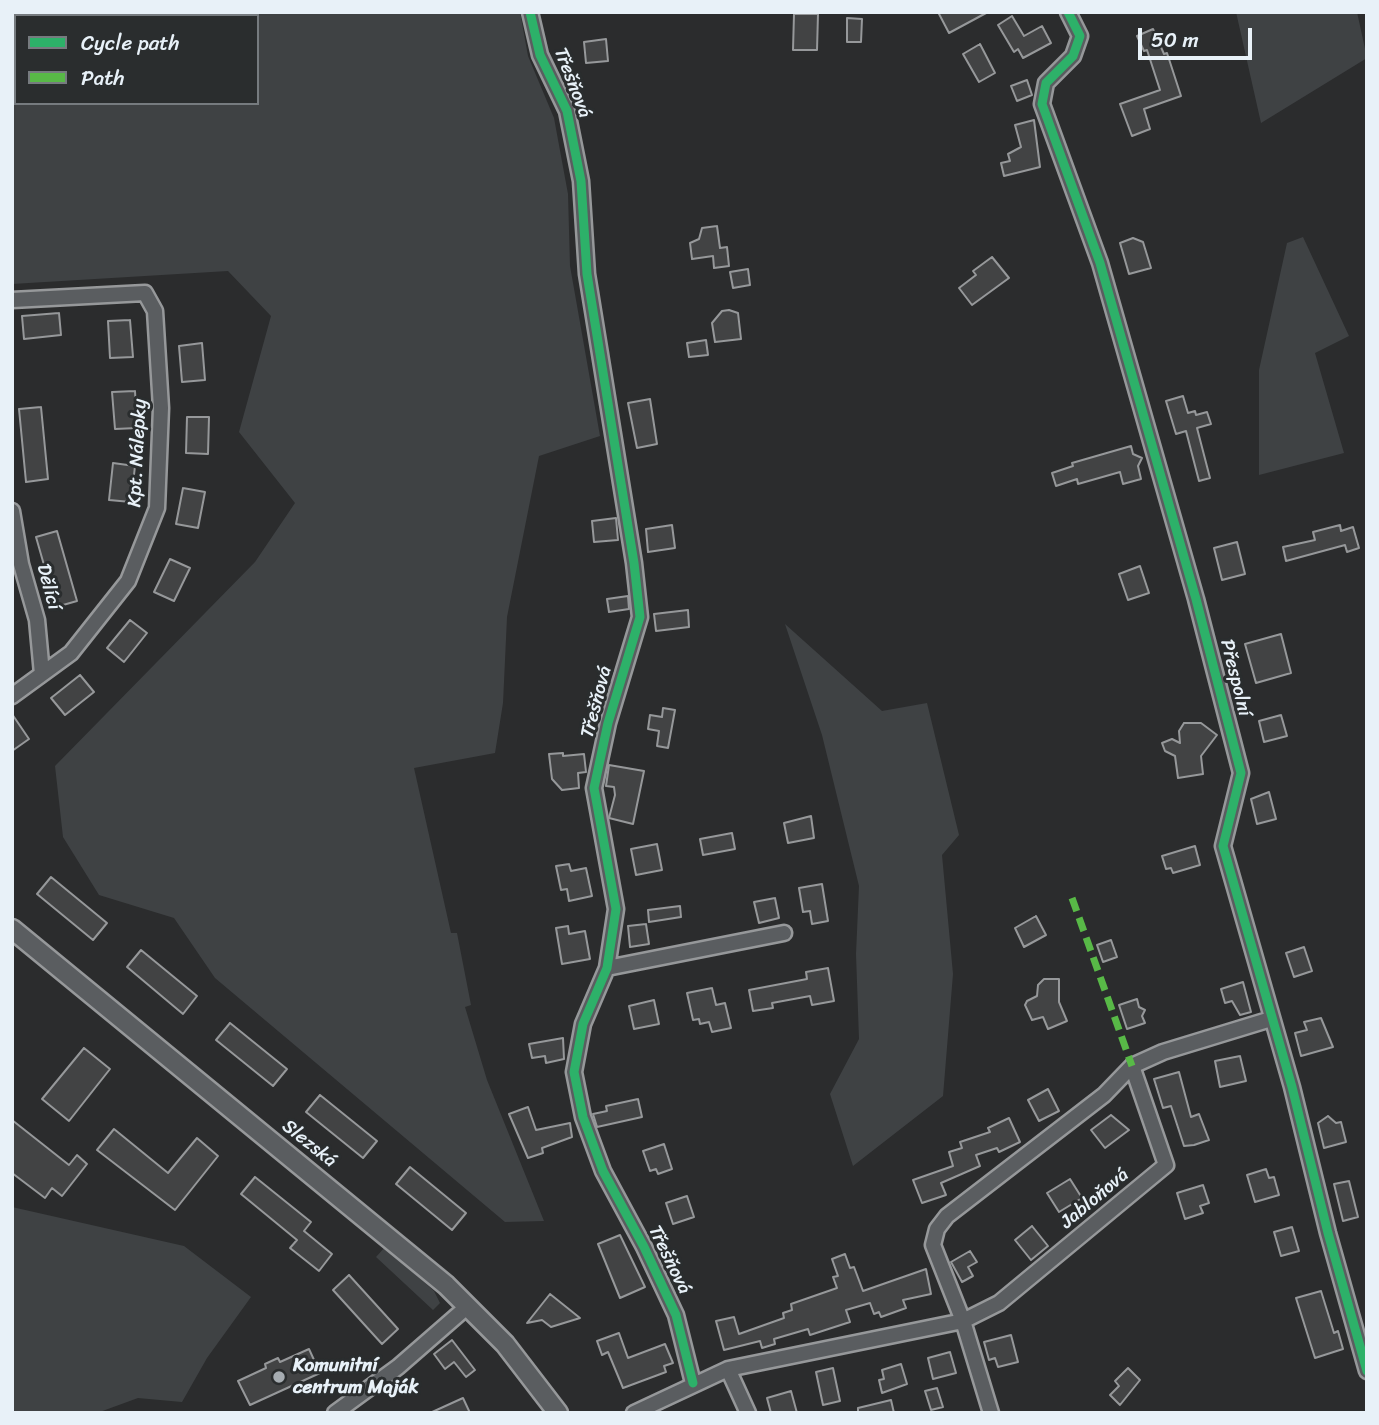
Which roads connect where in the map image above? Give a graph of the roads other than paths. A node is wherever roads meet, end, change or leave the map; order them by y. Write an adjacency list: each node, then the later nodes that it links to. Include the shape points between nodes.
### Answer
1 (530, 12): 9 (street, Třešňová, via 540,55 567,111 581,181 588,281 640,617 594,788 617,909)
2 (1068, 12): 10 (street, Přespolní, via 1080,37 1073,56 1045,83 1042,104 1100,262 1241,773 1223,846)
3 (12, 300): 5 (street, Kpt. Nálepky, via 145,293 155,311 161,408 158,508 128,580 71,653)
4 (12, 511): 5 (street, Dělící, via 37,620)
5 (42, 674): 6 (street, Kpt. Nálepky)
6 (12, 696)
7 (12, 929): 12 (street, Slezská, via 374,1223)
8 (784, 933): 9 (street)
9 (607, 968): 16 (street, Třešňová, via 583,1024 574,1072 583,1117 603,1171 676,1315)
10 (1271, 1018): 11 (street); 15 (street, Přespolní)
11 (1132, 1066): 13 (street, via 1104,1095 947,1216 937,1229 933,1245); 13 (street, Jabloňová, via 1166,1165 999,1303)
12 (468, 1306): 17 (street, via 398,1367); 18 (street, Slezská, via 505,1344)
13 (963, 1321): 14 (street, Jabloňová); 21 (street)
14 (728, 1369): 16 (street, Jabloňová); 20 (street)
15 (1367, 1371)
16 (693, 1383): 19 (street, Jabloňová)
17 (335, 1413)
18 (558, 1413)
19 (634, 1413)
20 (748, 1413)
21 (991, 1413)

